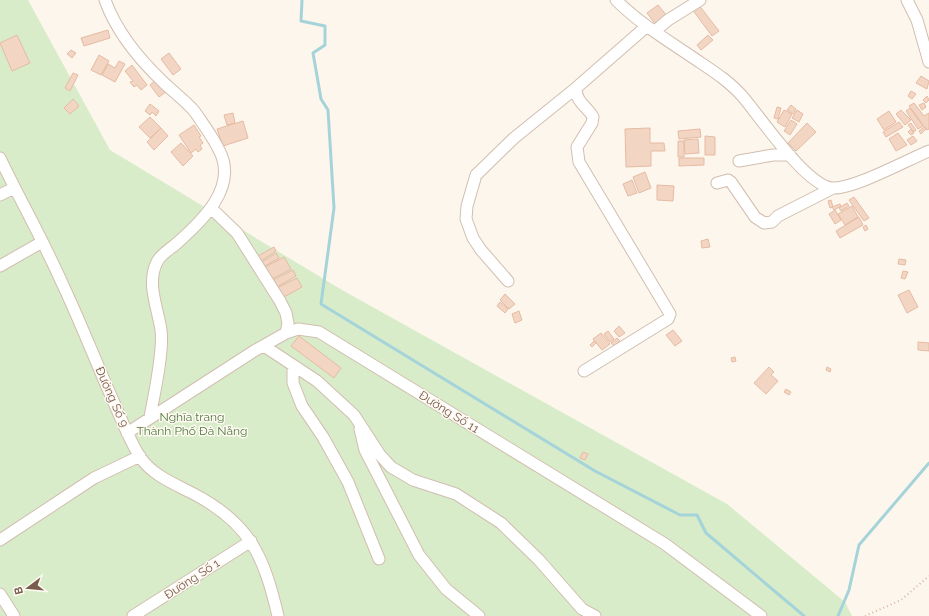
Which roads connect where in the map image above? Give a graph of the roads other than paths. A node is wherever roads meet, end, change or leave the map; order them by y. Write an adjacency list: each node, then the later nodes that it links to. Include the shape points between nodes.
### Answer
1 (105, 0): 16 (street, via 117,26 132,49 194,111 220,151 224,176)
2 (616, 0): 5 (street)
3 (700, 0): 5 (street)
4 (907, 0): 6 (street)
5 (651, 28): 7 (street); 9 (street, via 734,86)
6 (929, 62)
7 (576, 88): 19 (street, via 514,138 476,175 466,219 480,250); 23 (street, via 579,102 593,117 577,147 579,162 670,314 668,319)
8 (929, 151): 14 (street, via 853,184)
9 (790, 155): 11 (street); 14 (street, via 816,182)
10 (0, 158): 13 (street, Đường Số 9)
11 (739, 161)
12 (717, 183): 14 (street, via 728,180 731,182 755,217 764,223 772,222 778,216)
13 (14, 188): 15 (street); 17 (street, Đường Số 9)
14 (834, 188)
15 (0, 195)
16 (212, 209): 20 (street, via 237,233 280,301 288,323); 24 (street, via 157,260 153,272 153,286 162,332)
17 (42, 242): 18 (street); 26 (street, Đường Số 9, via 62,282)
18 (0, 266)
19 (508, 281)
20 (286, 333): 21 (street, Đường Số 11); 37 (street, Đường Số 11, via 298,329 319,332 665,544)
21 (264, 346): 22 (street); 24 (street, Đường Số 11)
22 (293, 366): 25 (street, via 322,386 354,415); 30 (street, via 293,383 302,406 348,482)
23 (584, 371)
24 (150, 417): 26 (street, Đường Số 11)
25 (359, 423): 35 (street, via 365,450 419,555 446,589); 36 (street, via 391,467 413,480 456,494 501,523 539,560 582,609)
26 (127, 433): 27 (street, Đường Số 9)
27 (140, 456): 28 (street, via 94,478); 29 (street, Đường Số 9, via 162,478 218,507)
28 (0, 540)
29 (250, 541): 33 (street, Đường Số 1); 34 (street, Đường Số 9, via 266,570)
30 (379, 559)
31 (0, 594): 32 (street)
32 (14, 616)
33 (133, 616)
34 (278, 616)
35 (479, 616)
36 (595, 616)
37 (761, 616)

